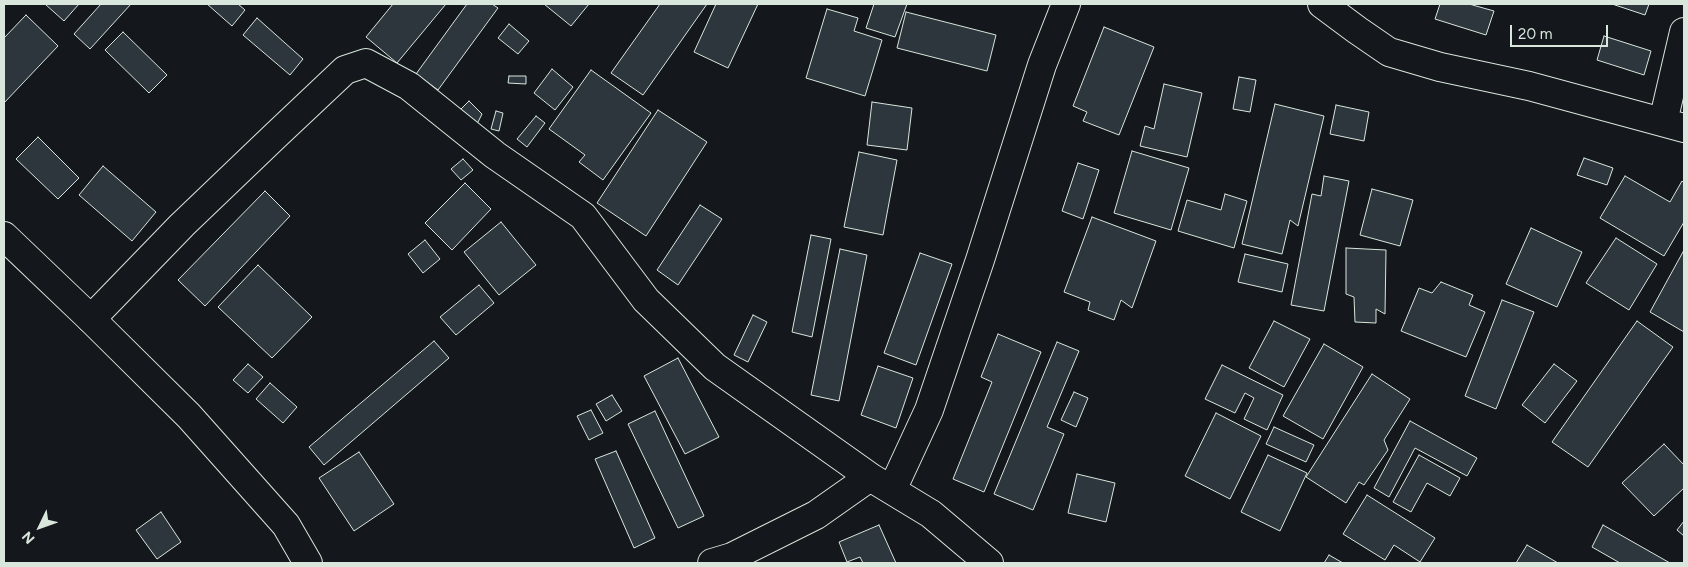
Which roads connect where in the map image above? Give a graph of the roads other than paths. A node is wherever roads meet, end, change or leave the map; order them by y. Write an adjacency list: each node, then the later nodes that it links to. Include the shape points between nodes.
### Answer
1 (1066, 4): 7 (street, via 1042,66 929,410)
2 (1322, 4): 4 (street, via 1389,52)
3 (1684, 32): 4 (street)
4 (1673, 125)
5 (4, 236): 6 (street)
6 (91, 319): 7 (street, via 182,225 317,96 345,70 366,63 409,86 495,154 583,216 646,300 715,367); 8 (street, via 189,416 286,525)
7 (881, 484): 9 (street, via 732,557); 10 (street, via 931,514)
8 (308, 563)
9 (712, 563)
10 (989, 563)

